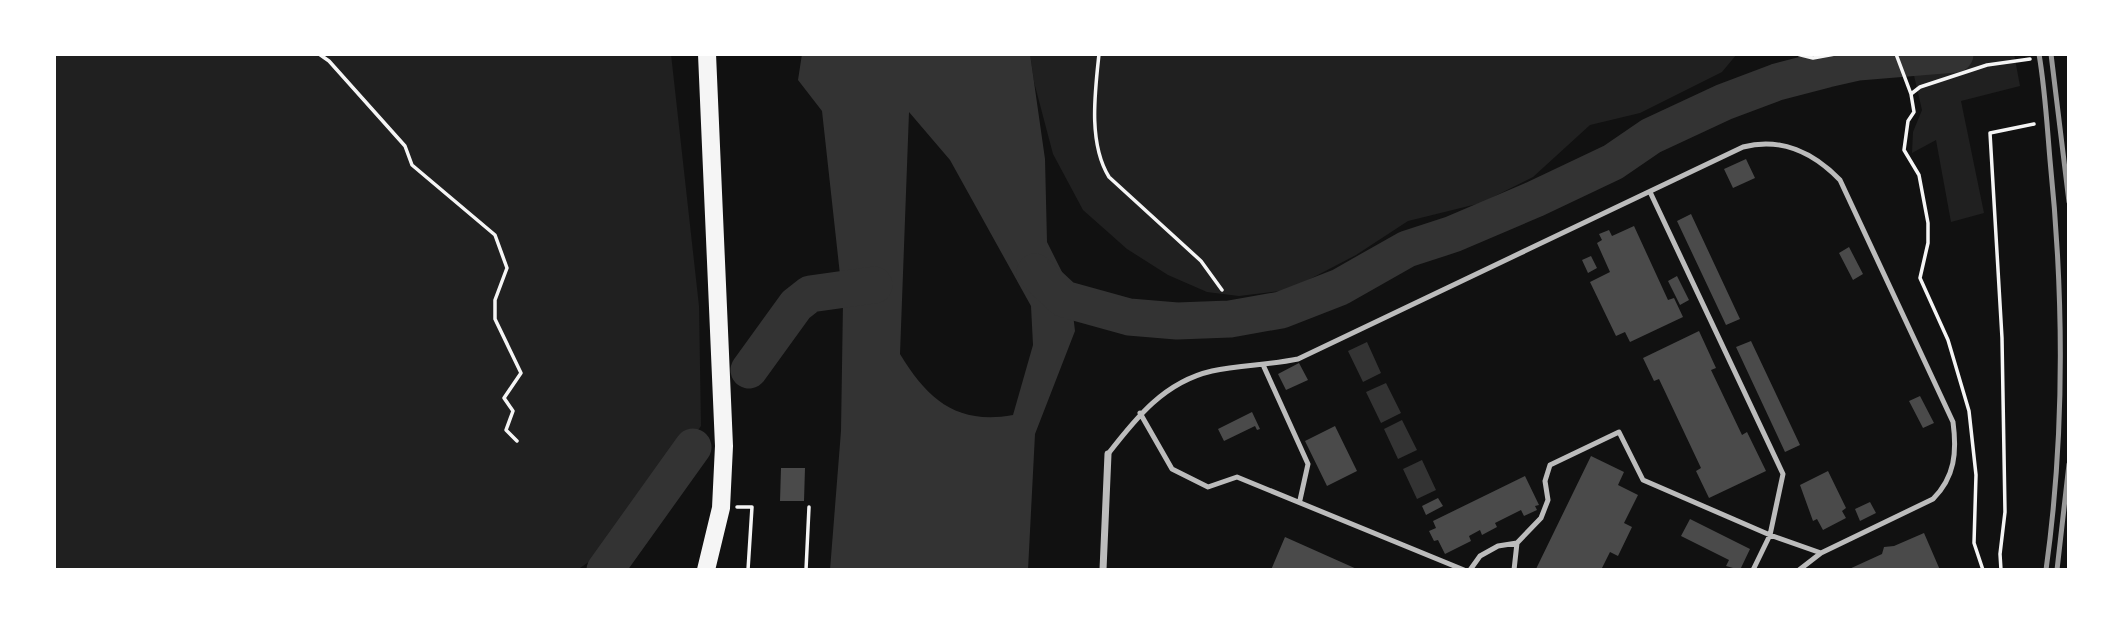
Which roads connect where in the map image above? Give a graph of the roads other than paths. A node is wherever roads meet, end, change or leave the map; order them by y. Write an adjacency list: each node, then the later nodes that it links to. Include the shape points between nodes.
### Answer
1 (707, 54): 10 (main road, via 724,446 721,508)
2 (1651, 194): 3 (lane, via 1297,359); 7 (lane, via 1783,474); 9 (lane, via 1759,143 1794,148 1840,180 1953,422 1956,444 1952,469 1933,499)
3 (1264, 366): 4 (lane, via 1210,371 1158,396); 6 (lane, via 1308,464)
4 (1140, 413): 5 (lane); 6 (lane, via 1172,469 1208,487 1237,477)
5 (1108, 454): 11 (street)
6 (1300, 500): 12 (lane)
7 (1770, 535): 8 (lane, via 1643,480 1619,432 1550,464 1545,481 1548,500 1541,518); 9 (lane); 15 (lane)
8 (1517, 543): 13 (lane, via 1498,545 1480,556); 14 (lane)
9 (1821, 553): 16 (lane)
10 (706, 570)
11 (1103, 570)
12 (1464, 570)
13 (1470, 570)
14 (1514, 570)
15 (1753, 570)
16 (1799, 570)

